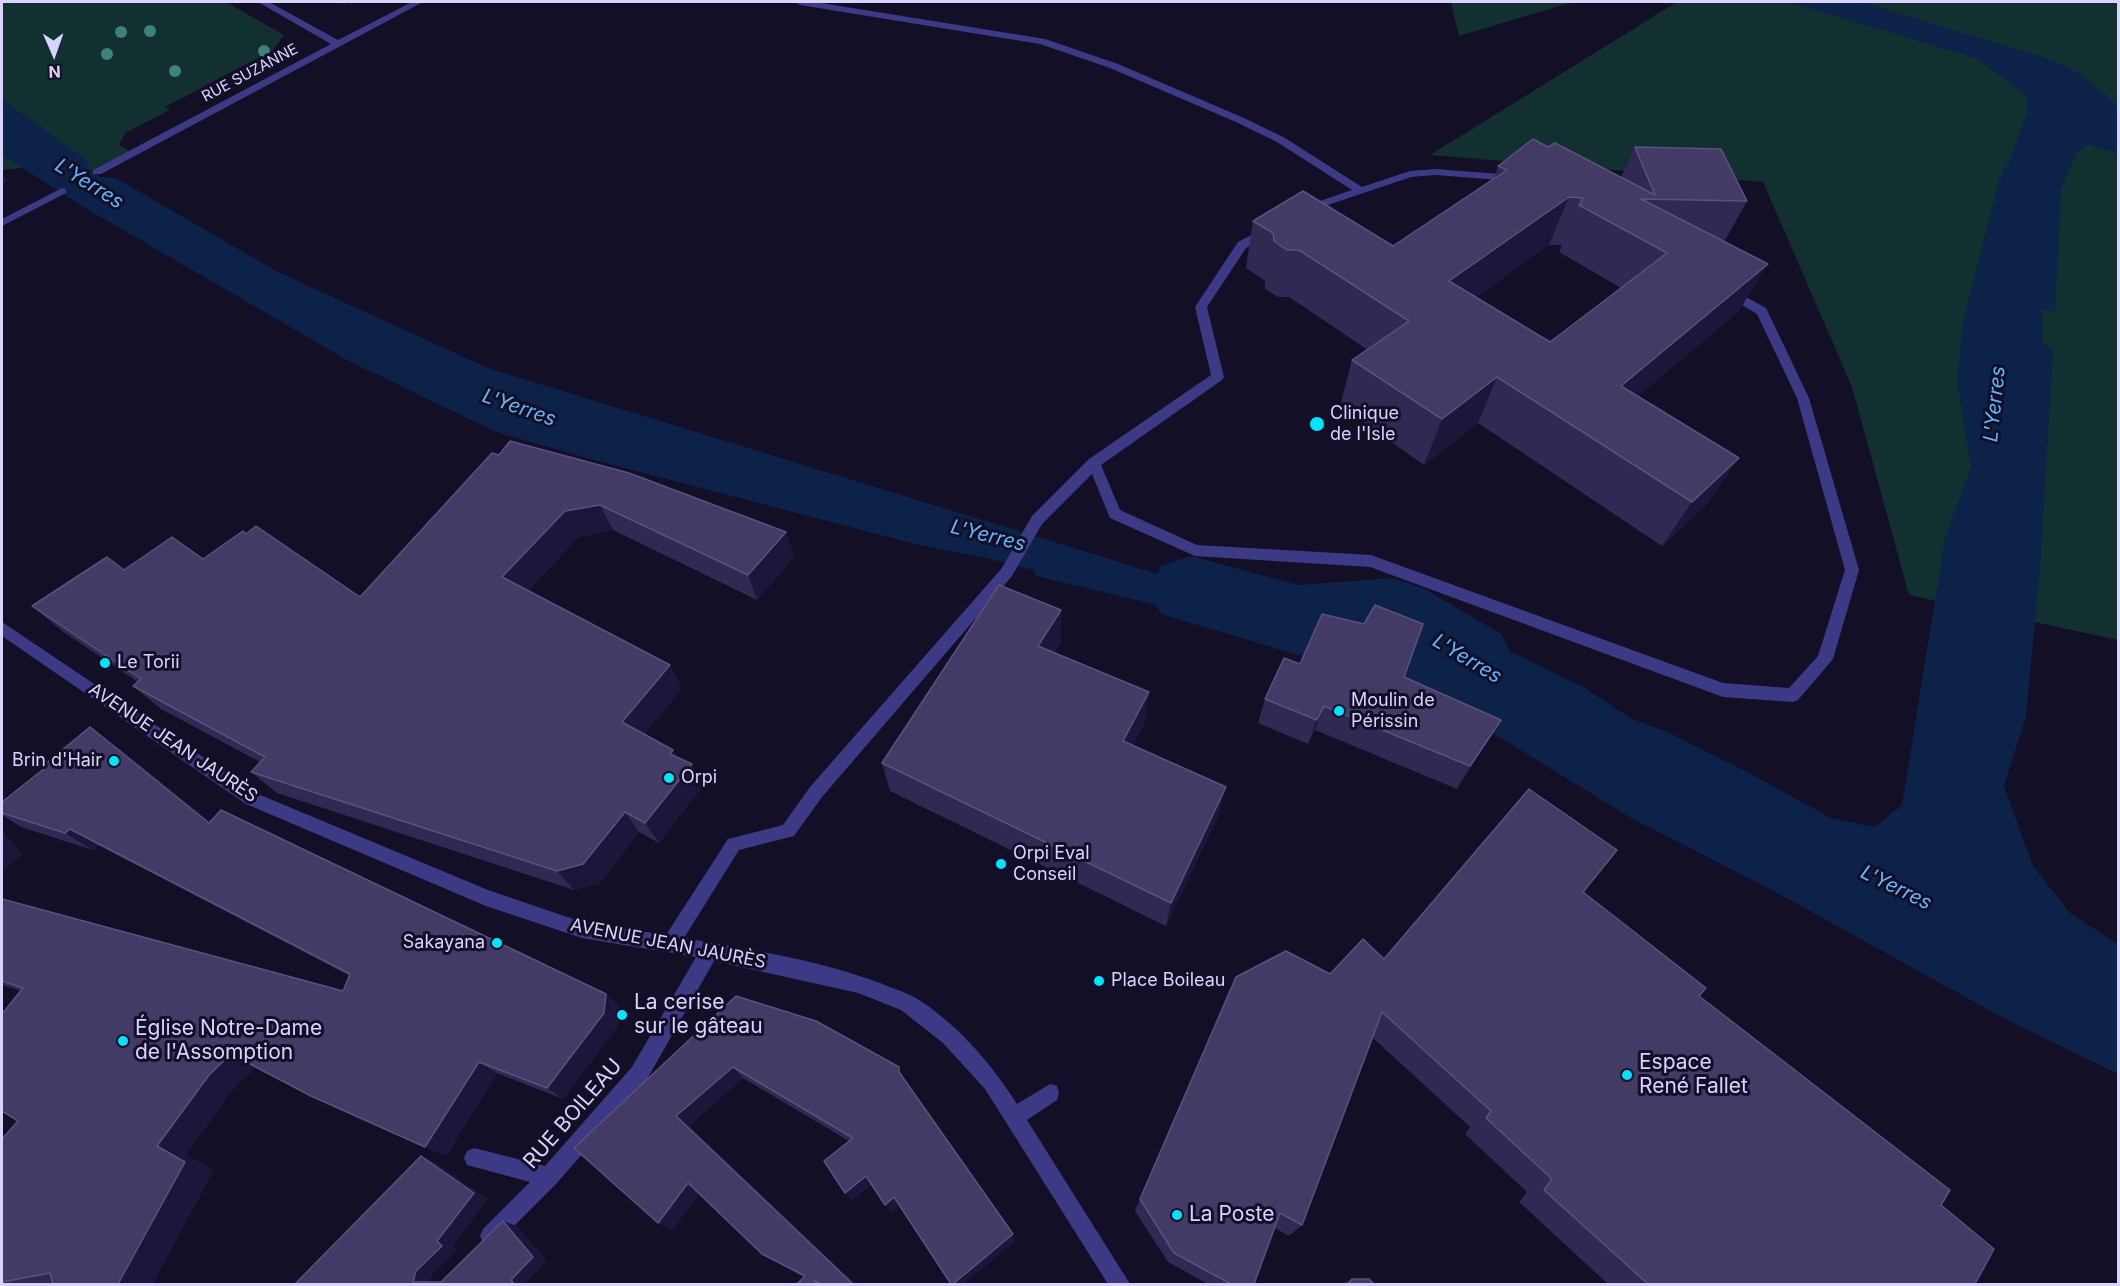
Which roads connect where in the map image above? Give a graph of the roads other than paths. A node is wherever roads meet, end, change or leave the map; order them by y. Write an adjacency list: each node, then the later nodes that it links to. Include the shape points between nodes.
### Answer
1 (263, 2): 4 (street)
2 (418, 2): 4 (street, RUE SUZANNE)
3 (800, 2): 7 (street, via 1042,41 1114,66 1240,120 1281,140)
4 (338, 44): 5 (street, RUE SUZANNE)
5 (97, 172)
6 (1528, 180): 7 (street, via 1435,172 1410,174)
7 (1360, 190): 11 (street, via 1288,219 1242,246 1201,307 1218,377)
8 (62, 191): 9 (street)
9 (2, 223)
10 (1716, 284): 11 (street, via 1762,311 1803,398 1852,570 1825,659 1792,695 1723,690 1371,561 1195,550 1115,514)
11 (1094, 463): 13 (street, via 1036,523 1007,572 816,792 788,831 734,844)
12 (2, 628): 13 (street, AVENUE JEAN JAURÈS, via 252,799 486,898 582,930)
13 (669, 946): 14 (street, AVENUE JEAN JAURÈS)
14 (710, 951): 16 (street, AVENUE JEAN JAURÈS, via 858,984 907,1003 951,1036 992,1083); 18 (street, RUE BOILEAU, via 639,1074)
15 (1050, 1093): 16 (street)
16 (1014, 1118): 20 (street, AVENUE JEAN JAURÈS)
17 (474, 1158): 18 (street)
18 (549, 1177): 19 (street, RUE BOILEAU)
19 (474, 1251)
20 (1120, 1284)

